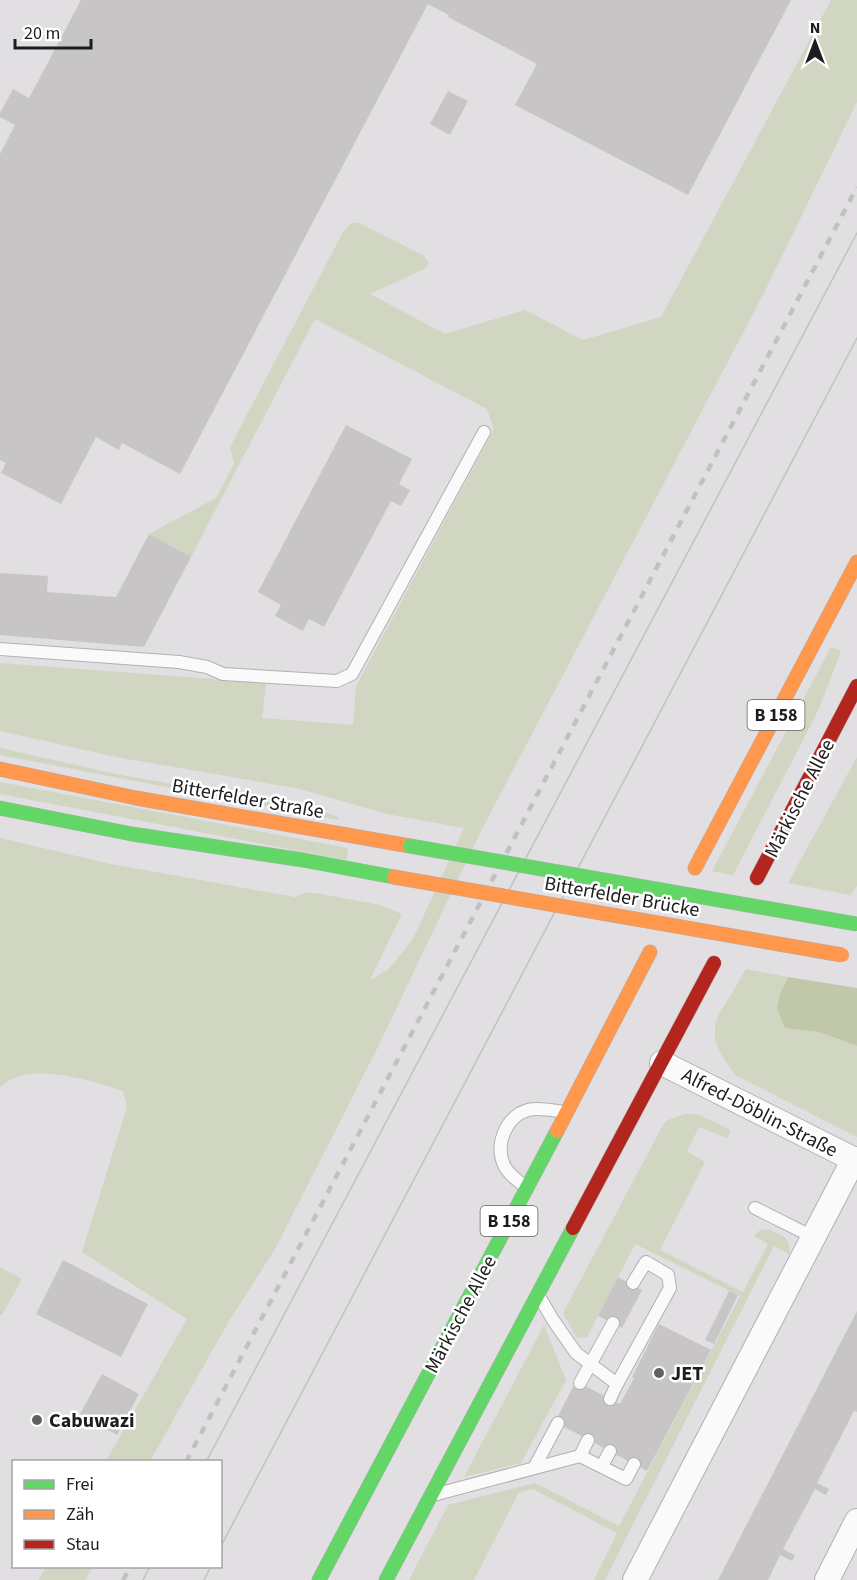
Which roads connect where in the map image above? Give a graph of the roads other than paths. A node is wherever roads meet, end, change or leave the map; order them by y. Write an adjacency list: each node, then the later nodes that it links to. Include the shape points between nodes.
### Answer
1 (484, 432): 3 (lane, via 352,674 337,681 223,674 179,662)
2 (857, 562): 12 (main road, B 158)
3 (0, 649)
4 (856, 690): 13 (main road, Märkische Allee / B 158)
5 (0, 769): 6 (main road, Bitterfelder Straße)
6 (80, 787): 7 (main road); 11 (main road, Bitterfelder Straße)
7 (97, 803)
8 (0, 808): 10 (main road)
9 (114, 819): 10 (main road)
10 (132, 834): 16 (main road, Bitterfelder Brücke, bridge)
11 (410, 846): 14 (main road, Bitterfelder Brücke, bridge)
12 (695, 868)
13 (757, 878)
14 (857, 924)
15 (650, 952): 19 (main road, Märkische Allee / B 158)
16 (857, 957)
17 (714, 963): 18 (main road, B 158)
18 (662, 1063): 20 (street, Alfred-Döblin-Straße); 25 (main road, B 158)
19 (567, 1113): 21 (main road, Märkische Allee / B 158); 21 (lane, via 528,1110 512,1120 503,1132 504,1165)
20 (855, 1160): 23 (street)
21 (527, 1188): 40 (main road, Märkische Allee / B 158)
22 (755, 1208): 23 (lane)
23 (813, 1237): 42 (street)
24 (633, 1283): 29 (lane, via 646,1262 668,1275 670,1288)
25 (538, 1294): 27 (lane, via 576,1353); 38 (main road, B 158)
26 (613, 1323): 27 (lane)
27 (591, 1365): 28 (lane); 29 (lane)
28 (580, 1383)
29 (617, 1384): 30 (lane)
30 (610, 1399)
31 (558, 1424): 37 (lane)
32 (588, 1440): 34 (lane)
33 (610, 1451): 36 (lane)
34 (580, 1456): 36 (lane); 37 (lane)
35 (634, 1464): 36 (lane, via 626,1479)
36 (602, 1466)
37 (534, 1468): 38 (lane)
38 (430, 1496): 41 (main road, B 158)
39 (857, 1521): 43 (street)
40 (319, 1580)
41 (386, 1580)
42 (635, 1580)
43 (827, 1580)

